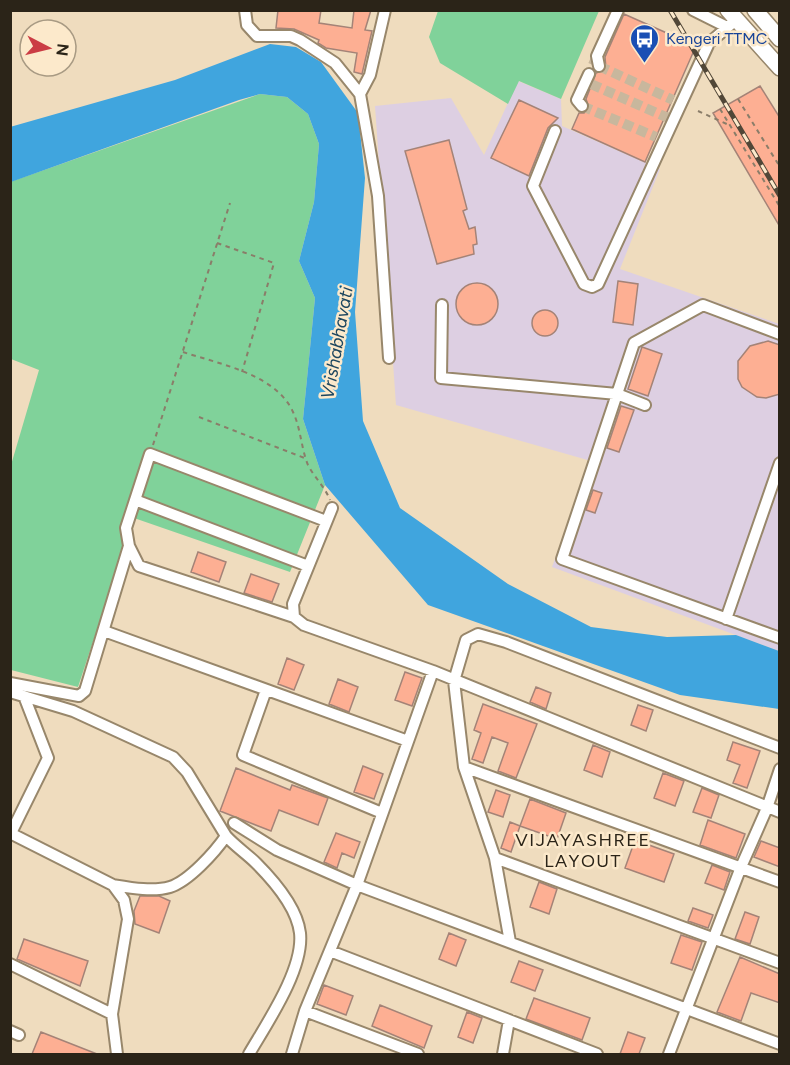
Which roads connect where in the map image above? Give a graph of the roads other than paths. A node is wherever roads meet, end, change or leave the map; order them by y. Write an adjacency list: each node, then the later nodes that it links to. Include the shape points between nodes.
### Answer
1 (245, 10): 11 (street, via 247,25 257,36 300,39 335,63)
2 (385, 10): 11 (street, via 370,75)
3 (618, 10): 8 (street, via 597,56)
4 (693, 10): 6 (street)
5 (755, 10): 7 (highway)
6 (730, 19): 9 (highway); 13 (street, via 709,43 678,100 598,284 592,287 584,284 533,186)
7 (779, 39)
8 (599, 66)
9 (780, 68)
10 (589, 74): 12 (street, via 577,100)
11 (360, 94): 16 (street, via 378,196)
12 (582, 106)
13 (555, 131)
14 (442, 305): 17 (street, via 441,378)
15 (780, 334): 17 (street, via 703,305 634,343)
16 (389, 358)
17 (616, 394): 18 (street); 26 (street, via 562,559)
18 (645, 405)
19 (780, 463): 26 (street)
20 (135, 500): 22 (street, via 150,454); 23 (street, via 126,528); 24 (street)
21 (332, 508): 22 (street)
22 (326, 521): 24 (street)
23 (129, 546): 25 (street, via 139,566); 27 (street)
24 (308, 567): 25 (street, via 293,604)
25 (294, 617): 29 (street, via 304,626)
26 (726, 619): 28 (street)
27 (104, 631): 31 (street, via 89,683 79,696); 32 (street)
28 (780, 638)
29 (433, 671): 30 (street); 35 (street)
30 (454, 681): 36 (street, via 466,640 478,634); 37 (street); 39 (street)
31 (10, 683)
32 (266, 690): 35 (street); 41 (street, via 243,755)
33 (10, 692): 34 (street)
34 (24, 696): 43 (street, via 48,758); 44 (street, via 72,711 174,757)
35 (408, 741): 41 (street)
36 (780, 748)
37 (464, 766): 45 (street); 46 (street)
38 (780, 769): 39 (street)
39 (767, 808): 40 (street); 46 (street)
40 (780, 812)
41 (382, 813): 49 (street)
42 (234, 823): 49 (street, via 277,850)
43 (11, 833): 48 (street)
44 (226, 836): 48 (street, via 214,853 172,887); 61 (street, via 278,890 294,913 300,932 298,959)
45 (495, 858): 50 (street); 51 (street)
46 (741, 867): 47 (street); 50 (street)
47 (780, 882)
48 (113, 885): 57 (street, via 124,900 128,919)
49 (357, 885): 51 (street); 52 (street)
50 (714, 938): 53 (street); 55 (street)
51 (510, 942): 55 (street)
52 (330, 951): 56 (street); 58 (street)
53 (780, 963)
54 (10, 964): 57 (street)
55 (687, 1009): 59 (street); 66 (street)
56 (305, 1011): 62 (street); 63 (street)
57 (112, 1014): 60 (street)
58 (509, 1020): 64 (street); 65 (street)
59 (780, 1044)
60 (117, 1054)
61 (249, 1054)
62 (292, 1054)
63 (418, 1054)
64 (503, 1054)
65 (597, 1054)
66 (669, 1054)

